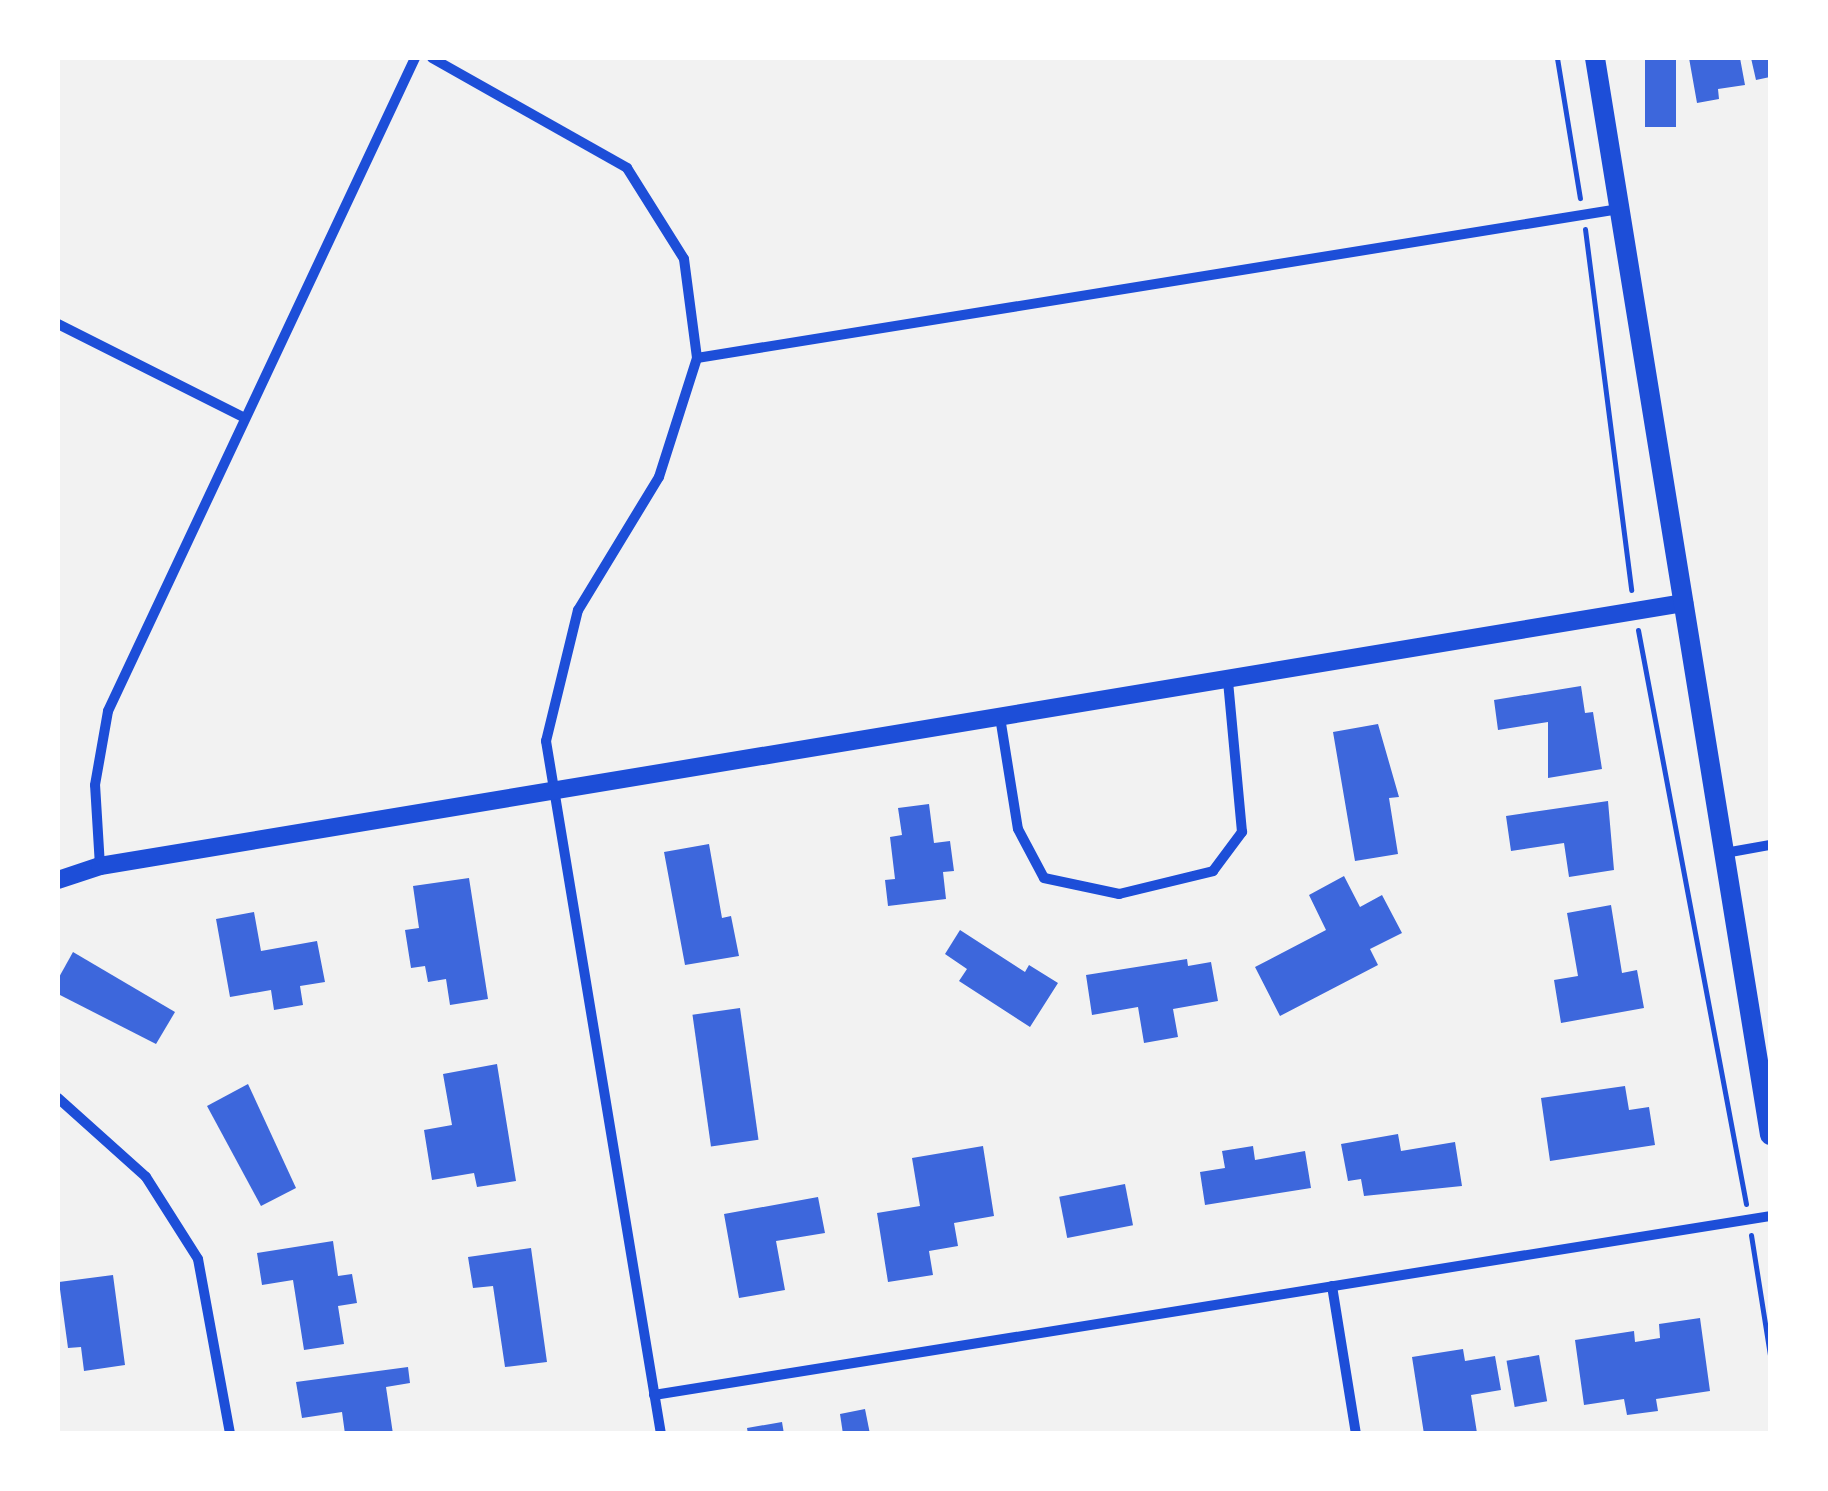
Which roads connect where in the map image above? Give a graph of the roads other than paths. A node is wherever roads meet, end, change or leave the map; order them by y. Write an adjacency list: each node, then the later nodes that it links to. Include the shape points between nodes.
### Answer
1 (415, 58): 7 (street)
2 (432, 58): 6 (street, via 627,168 684,260)
3 (1596, 58): 4 (main road)
4 (1620, 208): 6 (street); 8 (main road)
5 (58, 324): 7 (street)
6 (697, 358): 11 (street, via 659,477 578,610 546,741)
7 (244, 418): 14 (street, via 108,711 95,784)
8 (1684, 603): 9 (street); 13 (main road)
9 (1228, 680): 10 (street); 10 (street, via 1242,832 1213,871 1119,894 1044,878 1018,829)
10 (1000, 717): 11 (street)
11 (555, 790): 14 (street); 20 (street)
12 (1770, 845): 13 (street)
13 (1725, 854): 17 (main road)
14 (100, 866): 15 (street)
15 (58, 880)
16 (58, 1098): 21 (street, via 146,1177 198,1258)
17 (1770, 1136)
18 (1770, 1216): 19 (street)
19 (1332, 1286): 20 (street); 23 (street)
20 (654, 1395): 22 (street)
21 (230, 1434)
22 (661, 1434)
23 (1356, 1434)

